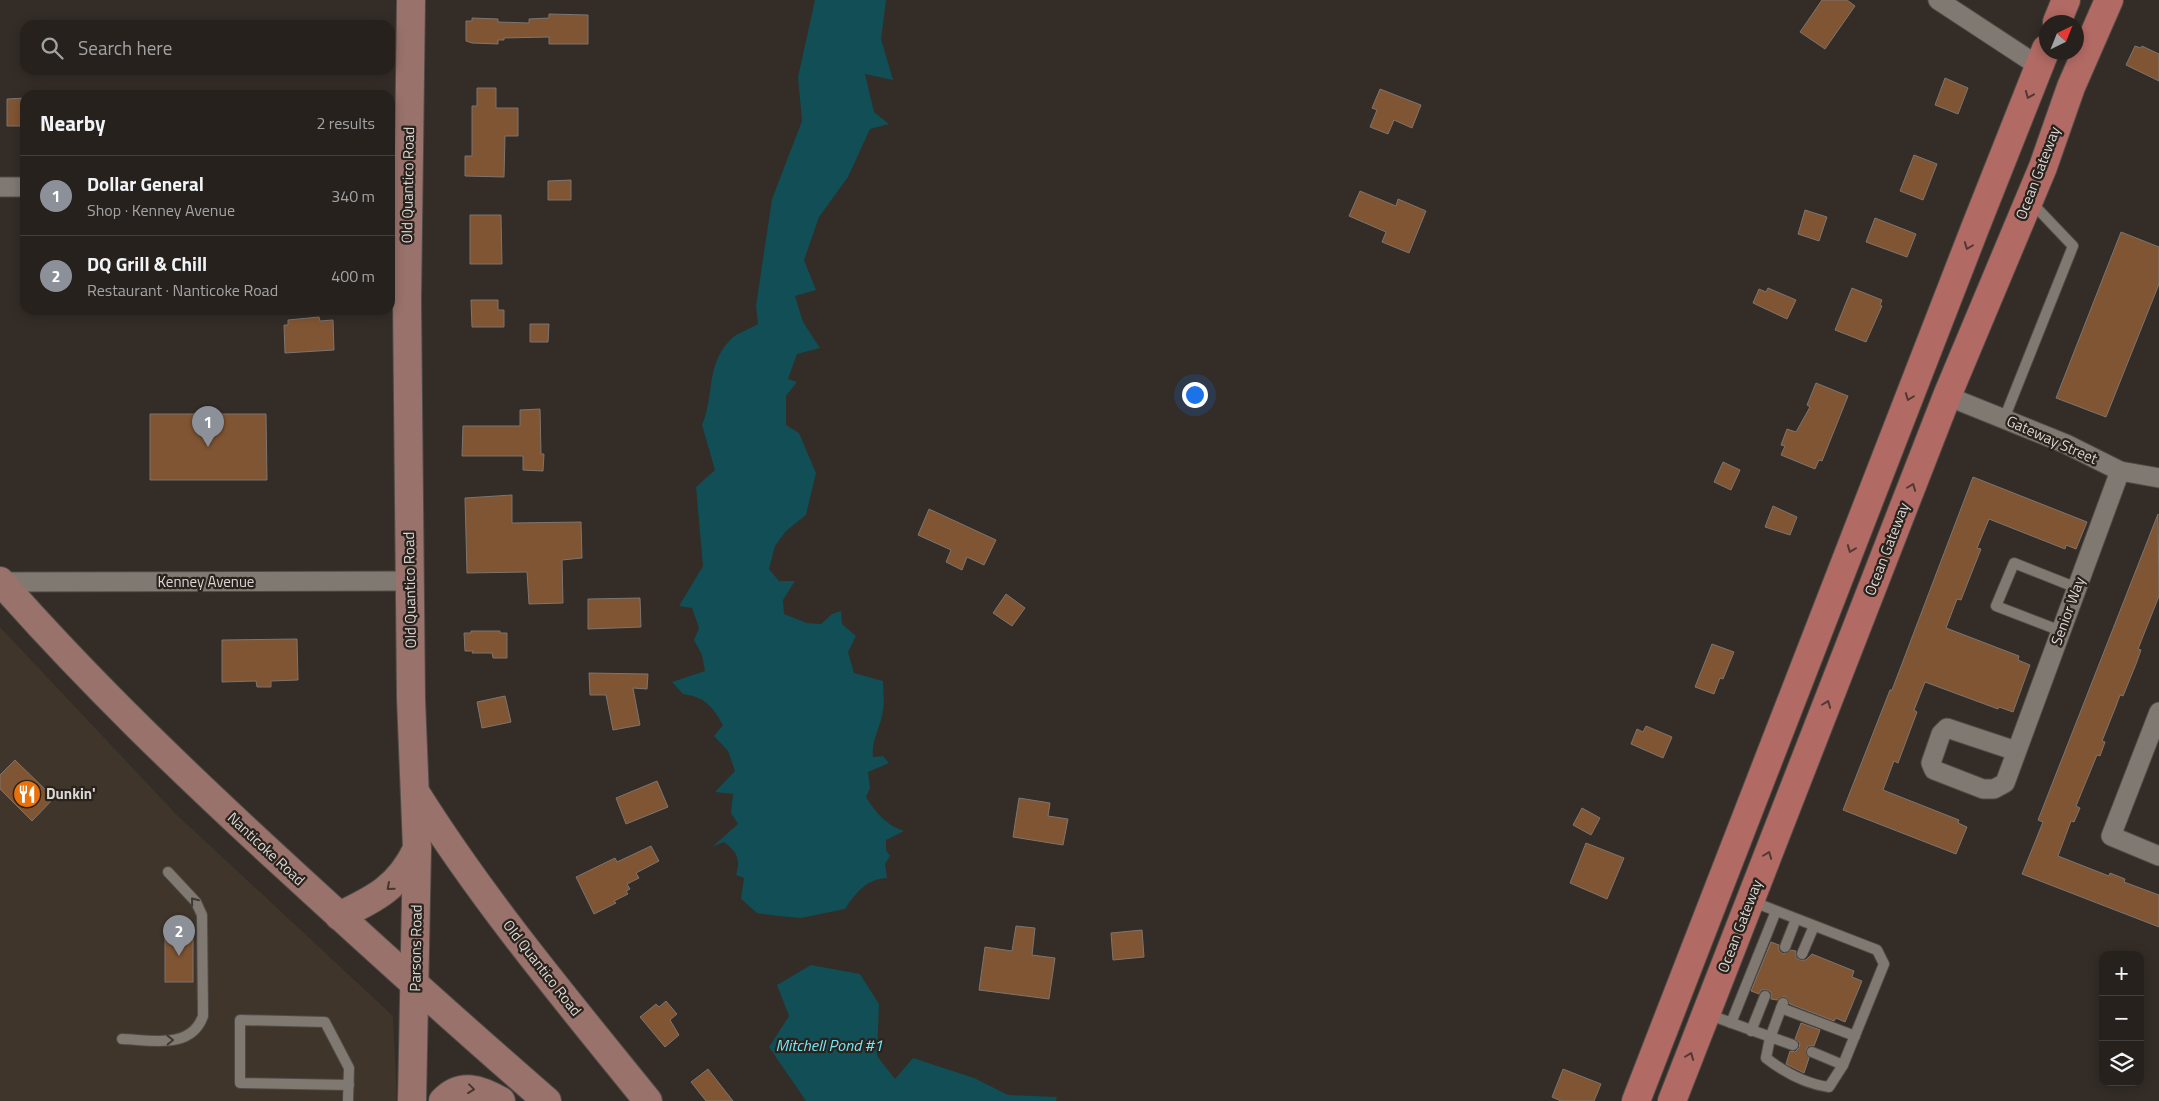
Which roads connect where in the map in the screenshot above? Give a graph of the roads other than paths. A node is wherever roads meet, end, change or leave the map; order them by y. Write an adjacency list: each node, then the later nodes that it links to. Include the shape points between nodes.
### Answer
1 (410, 0): 8 (street, Old Quantico Road)
2 (1938, 0): 6 (street)
3 (2066, 0): 5 (main road)
4 (2109, 0): 11 (main road, Ocean Gateway, via 2071,87)
5 (2060, 15)
6 (2039, 56)
7 (2042, 60): 51 (main road, one-way to 51)
8 (399, 185): 16 (street, Old Quantico Road)
9 (0, 187): 10 (street)
10 (20, 187)
11 (2029, 199): 12 (main road, Ocean Gateway); 13 (lane, via 2073,246)
12 (1947, 396): 13 (street, Gateway Street); 26 (main road, Ocean Gateway, one-way to 12)
13 (2004, 419): 14 (street, Gateway Street, via 2066,444)
14 (2120, 471): 15 (street, Gateway Street); 18 (street, Senior Way)
15 (2159, 478)
16 (411, 581): 17 (street, Kenney Avenue); 22 (street, Old Quantico Road, via 411,699)
17 (0, 582): 28 (street, Nanticoke Road, via 123,713)
18 (2077, 588): 19 (street, Senior Way); 19 (lane, via 2014,563 1996,606)
19 (2061, 631): 21 (street, Senior Way)
20 (2159, 712): 24 (street, via 2111,836)
21 (2016, 751)
22 (416, 794): 23 (street, Parsons Road); 50 (street, Old Quantico Road, via 446,842 514,934)
23 (418, 848): 28 (street, one-way to 28, via 408,869 391,887); 33 (street, Parsons Road)
24 (2159, 856)
25 (168, 872): 40 (lane, one-way to 25, via 181,1040 196,1030 203,1016 202,914 196,902)
26 (1750, 901): 27 (lane); 35 (main road, Ocean Gateway)
27 (1776, 911): 29 (lane); 36 (lane)
28 (339, 916): 33 (street, Nanticoke Road)
29 (1796, 919): 30 (lane); 31 (lane)
30 (1814, 926): 32 (lane); 38 (lane, via 1877,950 1884,964)
31 (1785, 947)
32 (1802, 954)
33 (416, 986): 46 (street, Parsons Road); 49 (street, Nanticoke Road)
34 (1765, 996): 37 (lane)
35 (1706, 1014): 36 (lane); 52 (main road, Ocean Gateway, one-way to 35)
36 (1731, 1023): 37 (lane)
37 (1752, 1031): 39 (lane)
38 (1855, 1036): 39 (lane, via 1782,1006); 43 (lane)
39 (1770, 1038): 41 (lane); 43 (lane, via 1766,1058 1785,1072 1820,1086 1829,1087)
40 (122, 1039)
41 (1793, 1045)
42 (1812, 1052): 43 (lane)
43 (1843, 1065)
44 (349, 1085): 44 (lane, via 349,1068 325,1022 240,1020 240,1082); 45 (lane)
45 (348, 1101)
46 (412, 1101)
47 (443, 1101): 48 (street, one-way to 48, via 462,1088 479,1090)
48 (500, 1101)
49 (547, 1101)
50 (648, 1101)
51 (1636, 1101)
52 (1672, 1101)

